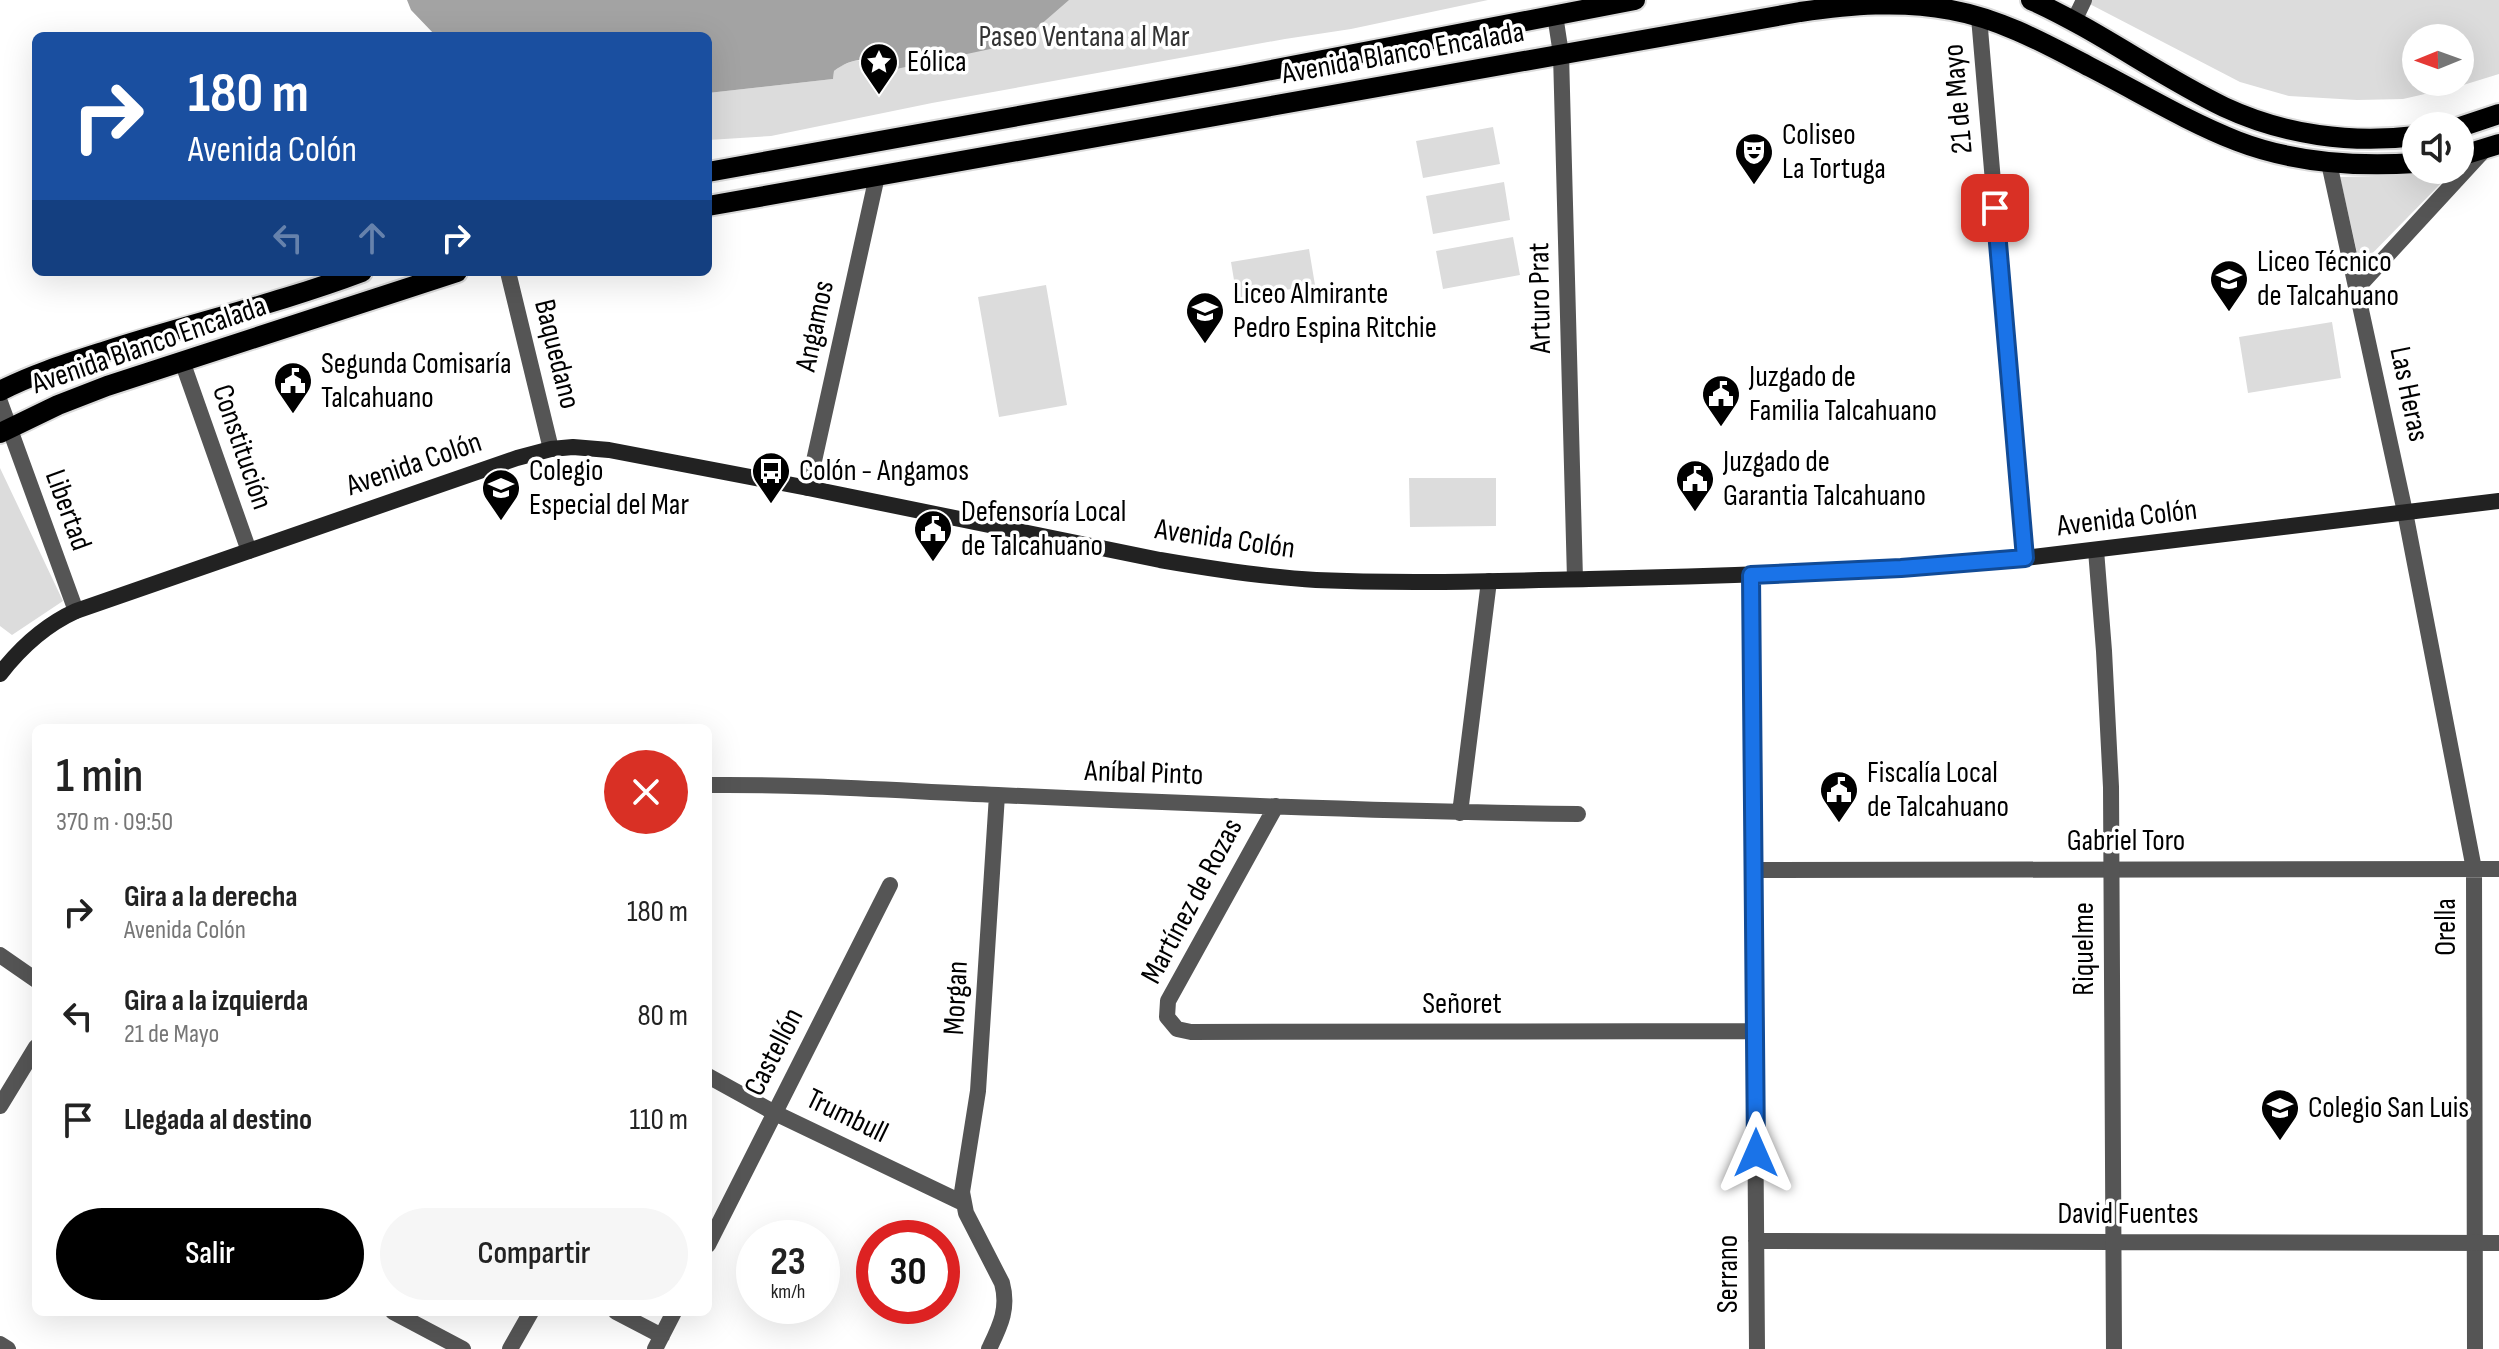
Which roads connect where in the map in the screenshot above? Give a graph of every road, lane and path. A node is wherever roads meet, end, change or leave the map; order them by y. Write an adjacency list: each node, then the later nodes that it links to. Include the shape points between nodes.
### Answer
1 (1635, 0): 4 (main road, Avenida Blanco Encalada)
2 (2031, 0): 6 (main road)
3 (2084, 0): 6 (street)
4 (1555, 15): 7 (street, Arturo Prat); 14 (main road, Avenida Blanco Encalada)
5 (1979, 17): 7 (main road, Avenida Blanco Encalada, via 1925,6 1860,5); 12 (main road, Avenida Blanco Encalada, via 2049,45 2211,130 2269,151); 31 (street, 21 de Mayo)
6 (2074, 21): 10 (main road, via 2251,118 2324,136)
7 (1561, 54): 15 (main road, Avenida Blanco Encalada); 33 (street, Arturo Prat)
8 (2499, 114): 9 (main road)
9 (2474, 123)
10 (2402, 137)
11 (2492, 146): 20 (street)
12 (2329, 163): 13 (main road, Avenida Blanco Encalada); 20 (street, Las Heras)
13 (2402, 164)
14 (712, 171)
15 (877, 176): 16 (main road, Avenida Blanco Encalada); 26 (street, Angamos)
16 (712, 205)
17 (350, 276): 22 (main road, Avenida Blanco Encalada, via 83,358)
18 (445, 276): 21 (main road, Avenida Blanco Encalada)
19 (509, 276): 25 (street, Baquedano)
20 (2358, 287): 28 (street, Las Heras)
21 (182, 361): 24 (main road, Avenida Blanco Encalada); 30 (street, Constitución)
22 (0, 391)
23 (0, 402): 24 (street, Libertad)
24 (3, 429): 35 (street, Libertad)
25 (551, 449): 26 (main road, Avenida Colón, via 609,450); 30 (main road, Avenida Colón)
26 (808, 488): 34 (main road, Avenida Colón, via 1213,569 1315,580)
27 (2499, 501): 28 (main road, Avenida Colón)
28 (2405, 512): 29 (main road, Avenida Colón); 43 (street, Orella)
29 (2096, 550): 31 (main road, Avenida Colón); 42 (street, Riquelme, via 2109,722)
30 (249, 551): 35 (main road, Avenida Colón)
31 (2025, 558): 32 (main road, Avenida Colón)
32 (1751, 575): 33 (main road, Avenida Colón); 45 (street, Serrano)
33 (1575, 579): 34 (main road, Avenida Colón)
34 (1489, 581): 40 (street)
35 (76, 611): 36 (main road, Avenida Colón, via 42,631)
36 (0, 674)
37 (712, 785): 38 (street, Aníbal Pinto)
38 (997, 795): 39 (street, Aníbal Pinto); 55 (street, Morgan, via 978,1091)
39 (1276, 806): 40 (street, Aníbal Pinto); 49 (street, Martínez de Rozas, via 1168,1001)
40 (1460, 813): 41 (street, Aníbal Pinto)
41 (1578, 814)
42 (2112, 869): 43 (street, Gabriel Toro); 45 (street, Gabriel Toro); 58 (street, Riquelme)
43 (2474, 869): 44 (street, Gabriel Toro); 59 (street, Orella)
44 (2499, 869)
45 (1754, 870): 50 (street, Serrano)
46 (890, 885): 54 (street, Castellón)
47 (0, 955): 48 (street)
48 (32, 977)
49 (1171, 1024): 50 (street, Señoret, via 1183,1032)
50 (1755, 1031): 57 (street, Serrano)
51 (32, 1054): 53 (street)
52 (712, 1078): 54 (street, Trumbull)
53 (0, 1106)
54 (775, 1113): 55 (street, Trumbull); 56 (street, Castellón)
55 (963, 1203): 70 (street, via 1005,1294 1004,1317)
56 (712, 1237)
57 (1756, 1241): 58 (street, David Fuentes); 71 (street, Serrano)
58 (2114, 1242): 59 (street, David Fuentes); 72 (street, Riquelme)
59 (2475, 1243): 60 (street, David Fuentes); 73 (street, Orella)
60 (2499, 1243)
61 (401, 1316): 68 (street)
62 (529, 1316): 69 (street)
63 (621, 1316): 65 (street)
64 (672, 1316): 65 (street)
65 (658, 1343)
66 (0, 1344): 67 (street)
67 (8, 1349)
68 (463, 1349)
69 (510, 1349)
70 (989, 1349)
71 (1757, 1349)
72 (2114, 1349)
73 (2475, 1349)

